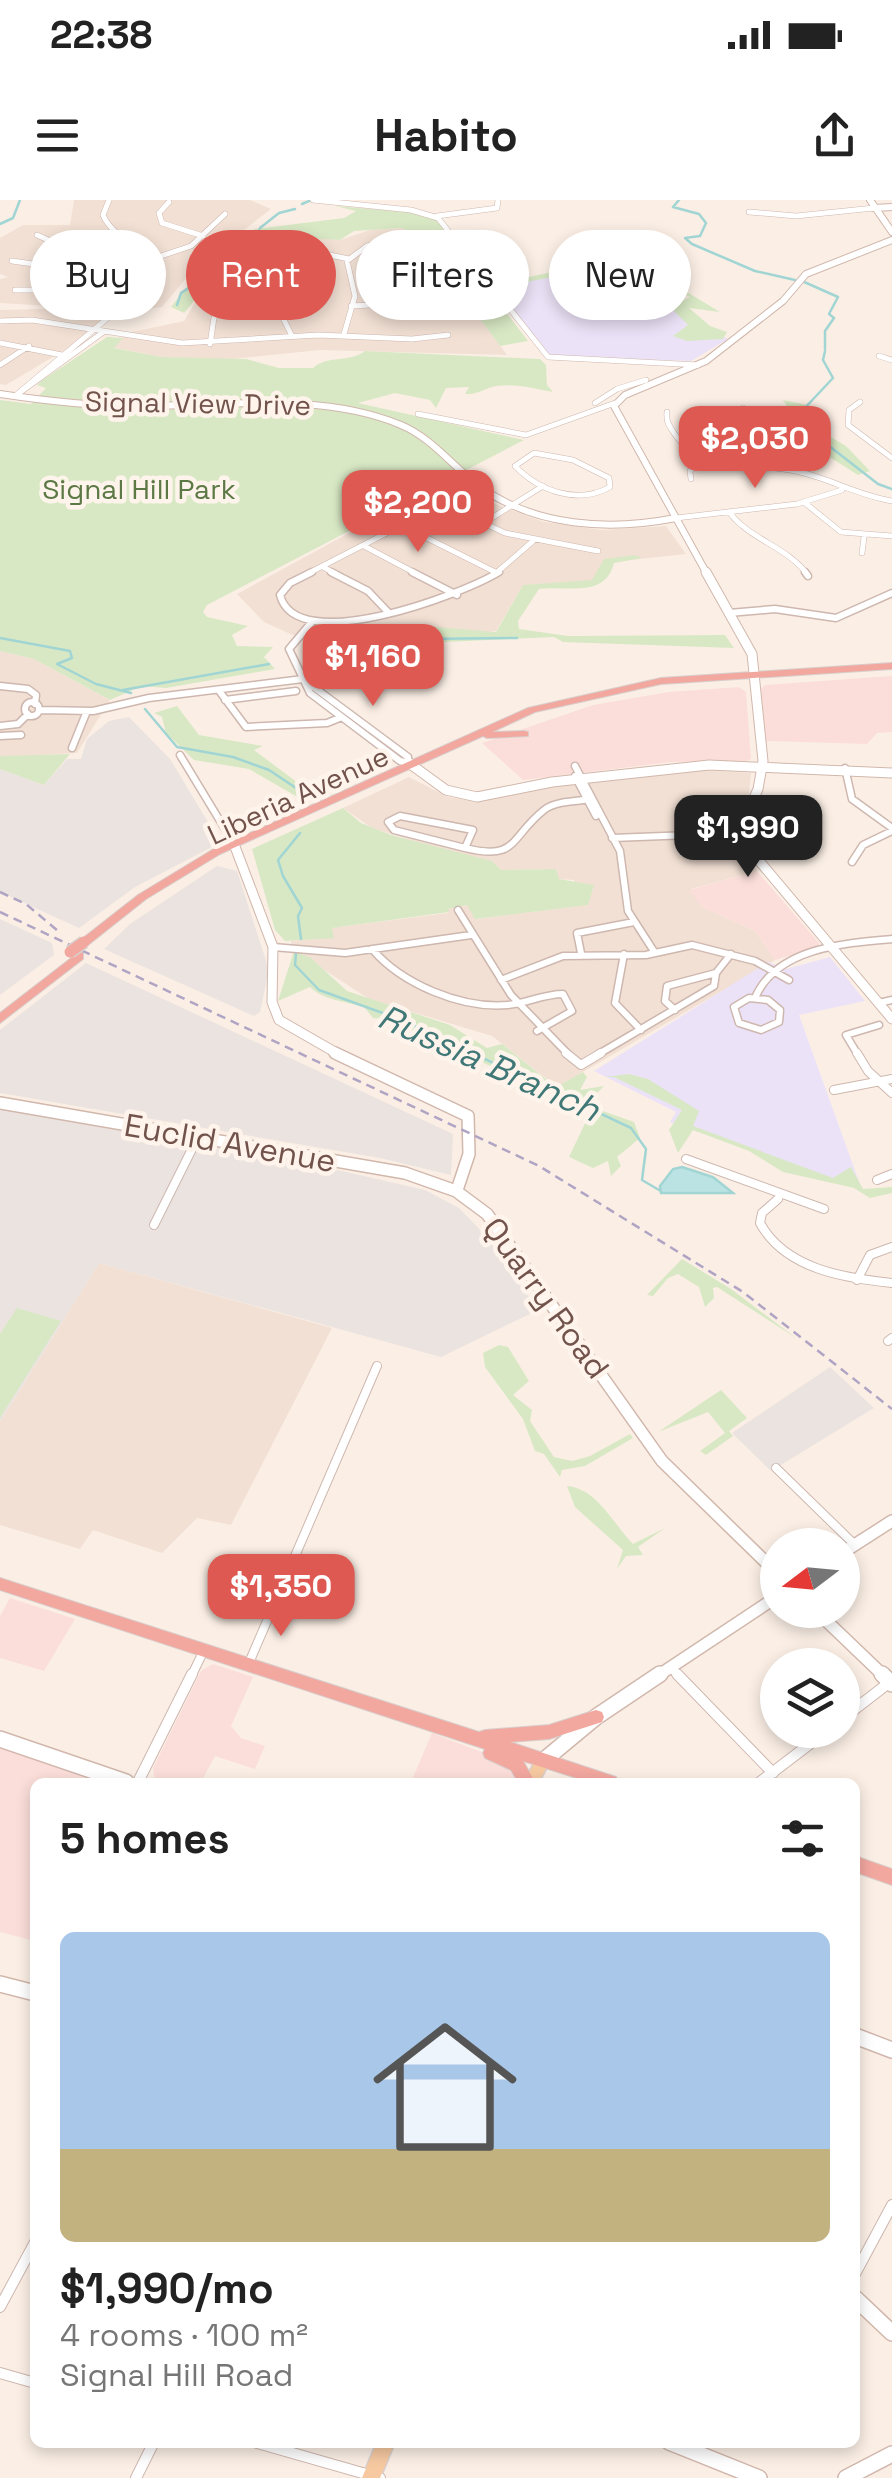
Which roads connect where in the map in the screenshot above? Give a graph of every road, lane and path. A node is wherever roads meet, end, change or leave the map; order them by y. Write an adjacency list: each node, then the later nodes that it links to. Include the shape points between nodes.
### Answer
1 (109, 200): 10 (street, via 103,215)
2 (313, 200): 9 (street)
3 (498, 200): 9 (street, via 497,208)
4 (169, 202): 12 (street, via 159,213 162,223)
5 (872, 204): 6 (main road); 7 (street, via 796,216); 13 (main road)
6 (892, 207)
7 (749, 212)
8 (225, 214): 11 (street)
9 (436, 216): 42 (street, via 544,355)
10 (113, 230)
11 (209, 230)
12 (186, 231)
13 (892, 232)
14 (892, 240): 42 (main road, via 806,274 787,297)
15 (356, 254): 17 (street)
16 (336, 256): 17 (street)
17 (349, 259): 22 (street)
18 (12, 260): 19 (street)
19 (30, 263)
20 (15, 290): 21 (street)
21 (30, 290)
22 (351, 306): 23 (street); 31 (street)
23 (356, 306)
24 (110, 320): 29 (street)
25 (113, 320): 30 (street)
26 (214, 320): 35 (street)
27 (284, 320): 33 (street)
28 (0, 321): 29 (street)
29 (95, 331): 30 (street); 37 (street)
30 (103, 332): 35 (street); 39 (street)
31 (344, 334): 32 (street); 33 (street)
32 (448, 335)
33 (292, 336): 35 (street)
34 (0, 342): 36 (street)
35 (210, 344)
36 (29, 346): 37 (street); 41 (street)
37 (64, 356): 39 (street); 46 (street, via 32,375)
38 (879, 356): 40 (street)
39 (71, 358): 46 (street)
40 (892, 360)
41 (0, 365)
42 (700, 365): 47 (main road)
43 (646, 380): 44 (street)
44 (614, 391): 47 (street); 49 (street)
45 (0, 392): 46 (main road, Signal View Drive)
46 (18, 394): 64 (main road, Signal View Drive, via 106,402 273,400 378,413 438,436)
47 (624, 396): 50 (main road)
48 (860, 402): 56 (street, via 849,410 848,426)
49 (595, 403)
50 (615, 403): 53 (street, via 526,434); 68 (main road)
51 (743, 408): 54 (street)
52 (668, 412): 57 (street, via 681,445)
53 (418, 414)
54 (765, 430): 55 (street); 58 (street, via 776,446)
55 (735, 436)
56 (892, 458)
57 (703, 460): 58 (street); 59 (street, via 690,470)
58 (773, 466): 61 (street)
59 (691, 479)
60 (544, 486): 60 (street, via 586,496 610,485 605,474 550,453 516,461 519,472); 64 (street)
61 (842, 490): 63 (street); 65 (street)
62 (429, 497): 66 (street)
63 (892, 501)
64 (515, 503): 68 (main road, Signal View Drive, via 602,524); 69 (street)
65 (805, 503): 67 (street); 72 (street, via 830,526)
66 (441, 506): 69 (street); 70 (street)
67 (729, 512): 68 (street); 79 (street, via 746,532 791,552)
68 (676, 518): 83 (main road)
69 (482, 524): 73 (street)
70 (402, 525): 74 (street); 78 (street)
71 (892, 536): 72 (street)
72 (864, 537): 76 (street)
73 (533, 541): 75 (street); 78 (street)
74 (363, 545): 77 (street); 81 (street)
75 (598, 551)
76 (862, 553)
77 (322, 566): 82 (street, via 368,591); 84 (street, via 280,595 287,612)
78 (497, 573): 81 (street)
79 (808, 576)
80 (892, 594): 83 (street, via 836,618 774,609)
81 (457, 595): 82 (street)
82 (388, 612): 84 (street, via 340,624)
83 (730, 616): 86 (main road, via 750,646)
84 (311, 623): 87 (street, via 289,649)
85 (892, 669): 86 (highway, Liberia Avenue)
86 (752, 678): 95 (main road); 97 (highway, Liberia Avenue, via 597,699); 101 (main road); 104 (highway, Liberia Avenue, via 660,681 593,694 506,720)
87 (303, 679): 90 (street); 94 (street, via 310,693); 104 (street)
88 (0, 686): 92 (street, via 31,689)
89 (296, 691): 91 (street)
90 (220, 692): 91 (street); 93 (street)
91 (225, 700): 94 (street, via 246,727)
92 (38, 707): 93 (street); 96 (street, via 24,707 28,714 18,724)
93 (86, 711): 102 (street)
94 (342, 717): 104 (street)
95 (752, 720): 101 (main road); 105 (main road)
96 (0, 726)
97 (487, 734): 98 (highway); 104 (highway, Liberia Avenue)
98 (524, 734)
99 (21, 735): 100 (street)
100 (0, 736)
101 (761, 736): 105 (main road)
102 (72, 748)
103 (180, 754): 113 (street, Quarry Road)
104 (412, 765): 108 (main road, via 442,788 473,797); 113 (highway, Liberia Avenue)
105 (760, 765): 106 (main road); 108 (main road); 111 (main road)
106 (845, 768): 107 (main road); 110 (street, via 852,799)
107 (892, 773)
108 (580, 779): 109 (street)
109 (588, 800): 112 (street); 114 (street, via 544,809 504,852)
110 (892, 829): 115 (street, via 863,845)
111 (742, 833): 112 (street); 122 (main road, via 752,855)
112 (612, 838): 117 (street)
113 (236, 847): 120 (highway, Liberia Avenue); 121 (main road, Quarry Road)
114 (464, 849): 114 (street, via 471,830 400,816 388,822 394,830)
115 (852, 862)
116 (458, 910): 118 (street)
117 (634, 922): 124 (street, via 577,933); 125 (street)
118 (471, 935): 123 (street); 131 (street)
119 (892, 939): 122 (street)
120 (88, 944): 126 (highway, Liberia Avenue)
121 (274, 947): 123 (street, via 337,954); 153 (main road, Quarry Road, via 272,1007 284,1026 468,1116)
122 (832, 948): 129 (street); 136 (main road)
123 (372, 949): 135 (street, via 421,985 488,1005)
124 (580, 953): 127 (street); 131 (street)
125 (655, 953): 127 (street); 128 (street, via 700,945)
126 (74, 954): 137 (highway, Liberia Avenue); 139 (highway, Liberia Avenue)
127 (624, 954): 143 (street, via 615,1003)
128 (731, 954): 129 (street); 130 (street)
129 (772, 969): 132 (street); 133 (street, via 760,978)
130 (716, 973): 138 (street, via 714,986); 138 (street, via 666,986 665,1001)
131 (502, 980): 135 (street)
132 (789, 980)
133 (755, 998): 133 (street, via 738,1003 735,1020 755,1030 776,1025 778,1007)
134 (892, 1000): 136 (street)
135 (520, 1003): 142 (street); 142 (street, via 560,993 572,1006)
136 (879, 1003): 140 (main road)
137 (0, 1007)
138 (674, 1010): 143 (street)
139 (0, 1019)
140 (892, 1019)
141 (879, 1026): 145 (street, via 846,1035)
142 (537, 1030): 143 (street, via 581,1065)
143 (641, 1030)
144 (892, 1079): 145 (street)
145 (880, 1082): 146 (street); 147 (street)
146 (834, 1090)
147 (892, 1093)
148 (0, 1103): 149 (main road, Euclid Avenue)
149 (198, 1137): 153 (main road, Euclid Avenue, via 428,1178); 156 (street)
150 (686, 1159): 154 (street)
151 (892, 1174): 152 (street)
152 (877, 1180)
153 (457, 1190): 165 (main road, Quarry Road, via 496,1225 662,1461)
154 (778, 1199): 155 (street); 158 (street, via 761,1217 769,1238 824,1272)
155 (824, 1209)
156 (154, 1225)
157 (892, 1247): 158 (street, via 870,1256)
158 (856, 1280): 159 (street)
159 (892, 1283)
160 (377, 1366): 170 (street)
161 (776, 1468): 163 (street)
162 (892, 1521): 164 (main road)
163 (829, 1528)
164 (860, 1541)
165 (760, 1556)
166 (0, 1584): 169 (highway)
167 (760, 1608): 171 (main road)
168 (833, 1628): 172 (main road)
169 (204, 1650): 170 (highway); 182 (street)
170 (248, 1665): 175 (highway)
171 (670, 1668): 174 (main road); 180 (street)
172 (891, 1682): 173 (street)
173 (860, 1705)
174 (596, 1717): 176 (highway, via 537,1734); 179 (main road)
175 (438, 1726): 176 (highway); 183 (highway, via 514,1762)
176 (470, 1737): 179 (highway)
177 (0, 1739): 181 (main road)
178 (805, 1748): 180 (street)
179 (543, 1760): 184 (main road); 185 (highway)
180 (772, 1773): 186 (street)
181 (114, 1778)
182 (140, 1778)
183 (526, 1778)
184 (532, 1778)
185 (598, 1778)
186 (765, 1778)
187 (860, 1866): 188 (highway)
188 (892, 1877)
189 (0, 1984): 190 (main road)
190 (30, 1992)
191 (860, 2038): 192 (main road)
192 (892, 2050)
193 (892, 2204): 195 (street)
194 (30, 2251): 197 (street)
195 (860, 2265)
196 (860, 2303): 198 (main road)
197 (0, 2307)
198 (892, 2333)
199 (0, 2373): 200 (street)
200 (30, 2381)
201 (151, 2448): 207 (street)
202 (275, 2448): 206 (street)
203 (384, 2448): 206 (main road)
204 (684, 2448): 208 (main road)
205 (892, 2454): 209 (main road)
206 (375, 2477)
207 (136, 2478)
208 (758, 2478)
209 (846, 2478)

